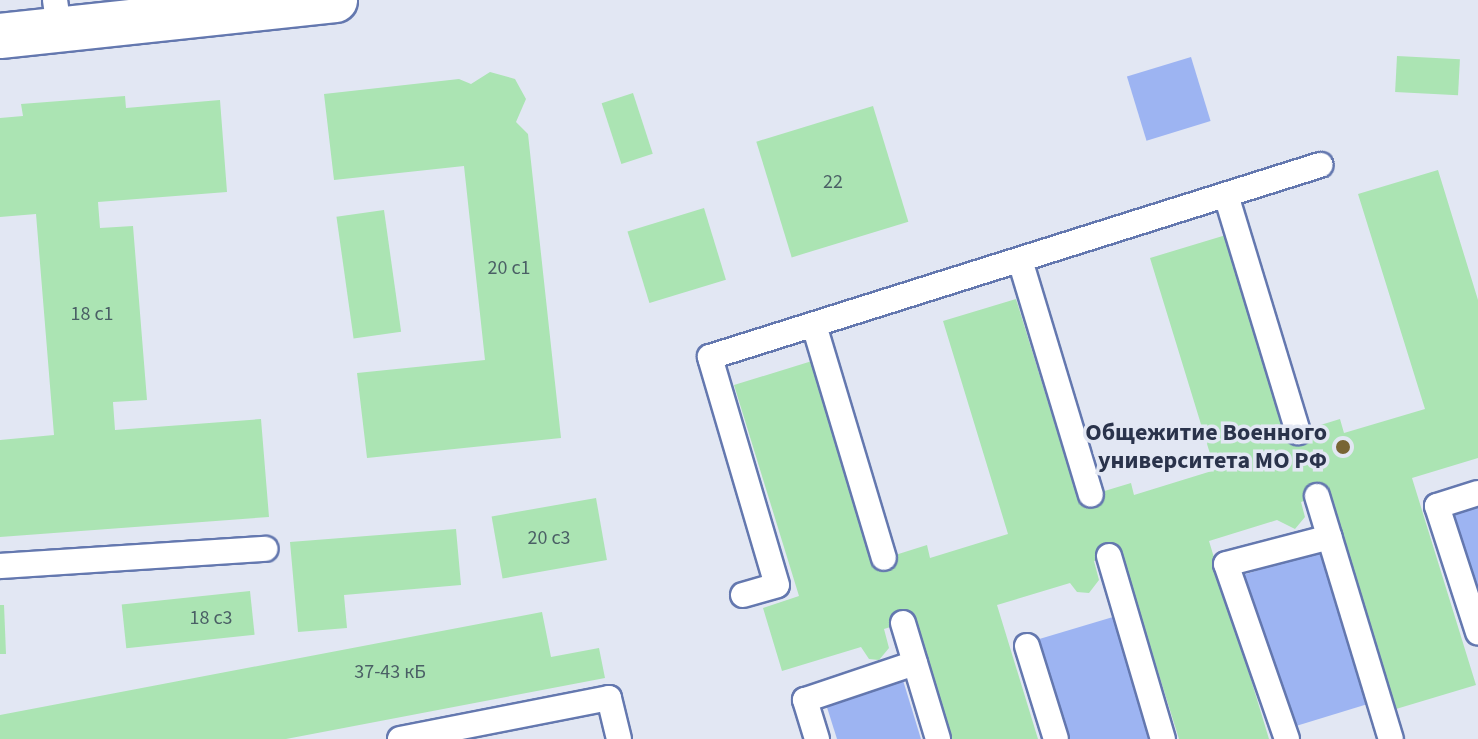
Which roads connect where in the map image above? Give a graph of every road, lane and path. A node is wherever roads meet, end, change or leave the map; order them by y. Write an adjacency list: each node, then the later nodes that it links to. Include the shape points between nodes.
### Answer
1 (335, 0): 2 (street)
2 (57, 15): 3 (street)
3 (0, 36)
4 (1320, 165): 5 (lane)
5 (1226, 195): 6 (lane); 8 (lane)
6 (1020, 260): 7 (lane); 10 (lane)
7 (814, 325): 15 (lane); 17 (lane, via 710,357 777,585)
8 (1298, 432)
9 (1478, 493): 19 (lane, via 1437,506)
10 (1091, 495)
11 (1317, 496): 12 (lane)
12 (1330, 537): 28 (lane, via 1226,564); 29 (lane)
13 (265, 549): 16 (lane)
14 (1109, 556): 27 (lane)
15 (884, 558)
16 (0, 566)
17 (743, 595)
18 (903, 623): 21 (lane)
19 (1478, 632)
20 (1027, 646): 26 (lane)
21 (915, 663): 24 (lane, via 805,700); 25 (lane)
22 (400, 739): 23 (lane, via 609,698)
23 (619, 739)
24 (817, 739)
25 (938, 739)
26 (1056, 739)
27 (1163, 739)
28 (1287, 739)
29 (1391, 739)

